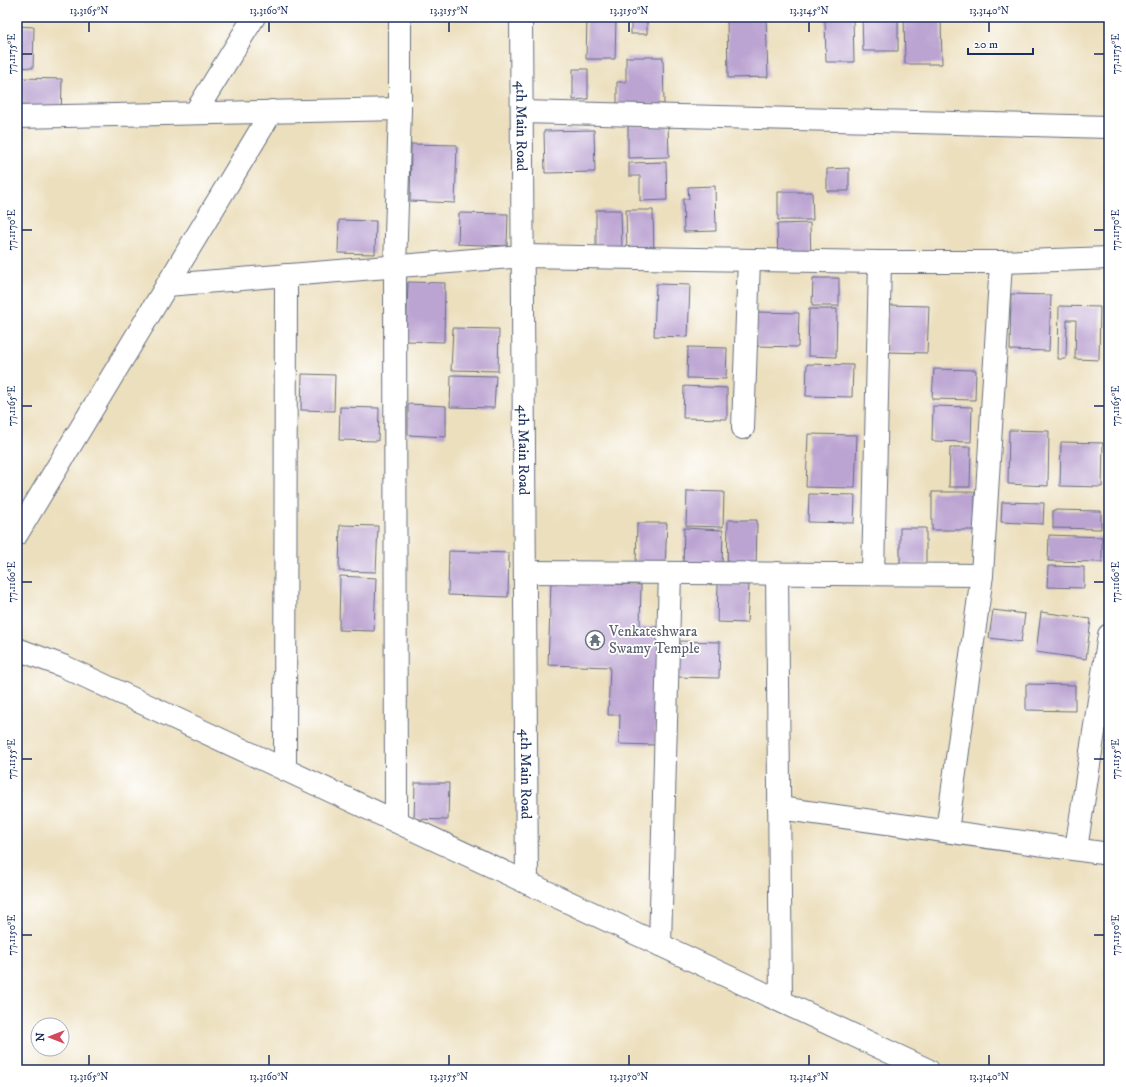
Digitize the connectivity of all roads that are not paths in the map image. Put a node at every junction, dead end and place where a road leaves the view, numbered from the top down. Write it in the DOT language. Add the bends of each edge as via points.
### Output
graph roads {
  1 [pos="254,17"];
  2 [pos="400,17"];
  3 [pos="521,17"];
  4 [pos="400,109"];
  5 [pos="272,111"];
  6 [pos="522,112"];
  7 [pos="195,113"];
  8 [pos="17,117"];
  9 [pos="1109,127"];
  10 [pos="523,256"];
  11 [pos="1109,258"];
  12 [pos="749,260"];
  13 [pos="880,262"];
  14 [pos="1000,262"];
  15 [pos="395,267"];
  16 [pos="286,276"];
  17 [pos="167,285"];
  18 [pos="743,428"];
  19 [pos="17,534"];
  20 [pos="525,572"];
  21 [pos="670,573"];
  22 [pos="777,573"];
  23 [pos="874,574"];
  24 [pos="982,575"];
  25 [pos="1109,635"];
  26 [pos="17,649"];
  27 [pos="285,770"];
  28 [pos="779,808"];
  29 [pos="396,821"];
  30 [pos="947,831"];
  31 [pos="1076,849"];
  32 [pos="1109,854"];
  33 [pos="527,883"];
  34 [pos="660,945"];
  35 [pos="781,1001"];
  36 [pos="928,1070"];
  1 -- 7 [label="street"];
  2 -- 4 [label="street"];
  3 -- 6 [label="street, 4th Main Road"];
  4 -- 5 [label="street"];
  4 -- 15 [label="street"];
  5 -- 7 [label="street"];
  5 -- 17 [label="street"];
  6 -- 9 [label="street"];
  6 -- 10 [label="street, 4th Main Road"];
  7 -- 8 [label="street"];
  10 -- 12 [label="street"];
  10 -- 15 [label="street"];
  10 -- 20 [label="street, 4th Main Road"];
  11 -- 14 [label="street"];
  12 -- 13 [label="street"];
  12 -- 18 [label="street"];
  13 -- 14 [label="street"];
  13 -- 23 [label="street"];
  14 -- 24 [label="street"];
  15 -- 16 [label="street"];
  15 -- 29 [label="street"];
  16 -- 17 [label="street"];
  16 -- 27 [label="street"];
  17 -- 19 [label="street"];
  20 -- 21 [label="street"];
  20 -- 33 [label="street, 4th Main Road"];
  21 -- 22 [label="street"];
  21 -- 34 [label="street"];
  22 -- 23 [label="street"];
  22 -- 28 [label="street"];
  23 -- 24 [label="street"];
  24 -- 30 [label="street"];
  25 -- 31 [label="street"];
  26 -- 27 [label="street" via="63,666"];
  27 -- 29 [label="street"];
  28 -- 30 [label="street"];
  28 -- 35 [label="street"];
  29 -- 33 [label="street"];
  30 -- 31 [label="street"];
  31 -- 32 [label="street"];
  33 -- 34 [label="street"];
  34 -- 35 [label="street"];
  35 -- 36 [label="street"];
}
